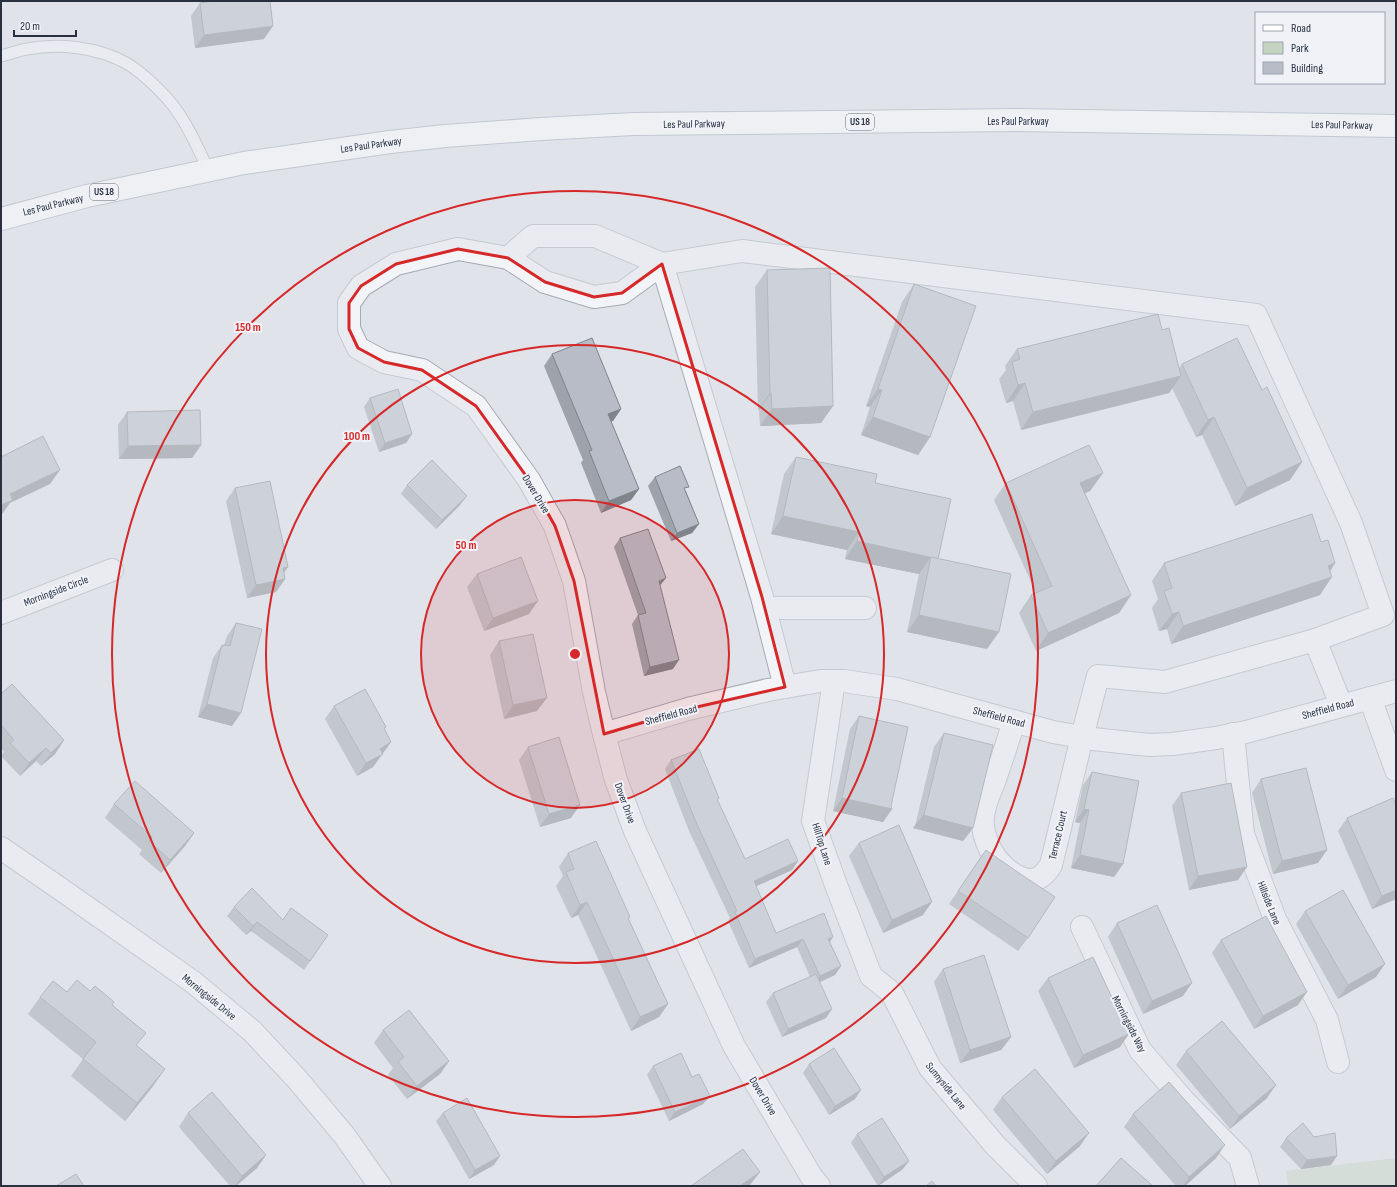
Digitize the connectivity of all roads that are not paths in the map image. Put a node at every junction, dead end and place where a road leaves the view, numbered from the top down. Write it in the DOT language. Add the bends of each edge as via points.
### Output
graph roads {
  1 [pos="1,56"];
  2 [pos="1396,119"];
  3 [pos="1386,126"];
  4 [pos="208,170"];
  5 [pos="1,219"];
  6 [pos="508,258"];
  7 [pos="662,264"];
  8 [pos="112,570"];
  9 [pos="765,608"];
  10 [pos="865,608"];
  11 [pos="1,613"];
  12 [pos="1315,640"];
  13 [pos="834,681"];
  14 [pos="785,687"];
  15 [pos="1396,691"];
  16 [pos="1370,698"];
  17 [pos="1341,705"];
  18 [pos="1014,721"];
  19 [pos="604,734"];
  20 [pos="1233,734"];
  21 [pos="1082,737"];
  22 [pos="1396,770"];
  23 [pos="1,848"];
  24 [pos="1082,927"];
  25 [pos="871,976"];
  26 [pos="1338,1062"];
  27 [pos="380,1186"];
  28 [pos="819,1186"];
  29 [pos="1036,1186"];
  30 [pos="1248,1186"];
  1 -- 4 [label="lane" via="28,49 57,47 95,51 126,63 155,86 177,110 195,140"];
  2 -- 3 [label="main road, Les Paul Parkway"];
  3 -- 4 [label="main road, Les Paul Parkway / US 18" via="1017,120 633,124 406,140"];
  4 -- 5 [label="main road, Les Paul Parkway / US 18" via="87,196"];
  6 -- 7 [label="street" via="533,236 595,236"];
  6 -- 7 [label="street" via="545,282 594,297 622,293"];
  6 -- 19 [label="street, Dover Drive" via="458,249 396,264 361,286 349,303 349,329 358,348 384,362 422,370 476,406 529,480 555,526 574,581"];
  7 -- 9 [label="street"];
  7 -- 12 [label="street" via="742,251 1256,315 1351,523 1383,615"];
  8 -- 11 [label="street, Morningside Circle"];
  9 -- 10 [label="street"];
  9 -- 14 [label="street"];
  12 -- 17 [label="street"];
  12 -- 21 [label="street, Terrace Court" via="1165,682 1098,676"];
  13 -- 14 [label="street, Sheffield Road"];
  13 -- 18 [label="street, Sheffield Road" via="897,689"];
  13 -- 25 [label="street, HillTop Lane" via="813,821"];
  14 -- 19 [label="street, Sheffield Road" via="688,709"];
  15 -- 16 [label="street, Sheffield Road"];
  16 -- 17 [label="street, Sheffield Road"];
  16 -- 22 [label="street"];
  17 -- 20 [label="street, Sheffield Road"];
  18 -- 21 [label="street, Sheffield Road"];
  18 -- 21 [label="street, Terrace Court" via="986,805 982,825 987,843 994,855 1006,868 1022,878 1034,880 1045,875 1051,865"];
  19 -- 28 [label="street, Dover Drive" via="616,780 635,831 734,1046"];
  20 -- 21 [label="street, Sheffield Road" via="1174,744 1149,745"];
  20 -- 26 [label="street, Hillside Lane" via="1243,834 1275,919 1328,1020"];
  23 -- 27 [label="street, Morningside Drive" via="193,982 252,1031 344,1135"];
  24 -- 30 [label="street, Morningside Way" via="1140,1050 1184,1102 1240,1158"];
  25 -- 29 [label="street, Sunnyside Lane" via="892,993 930,1068 995,1145"];
}
